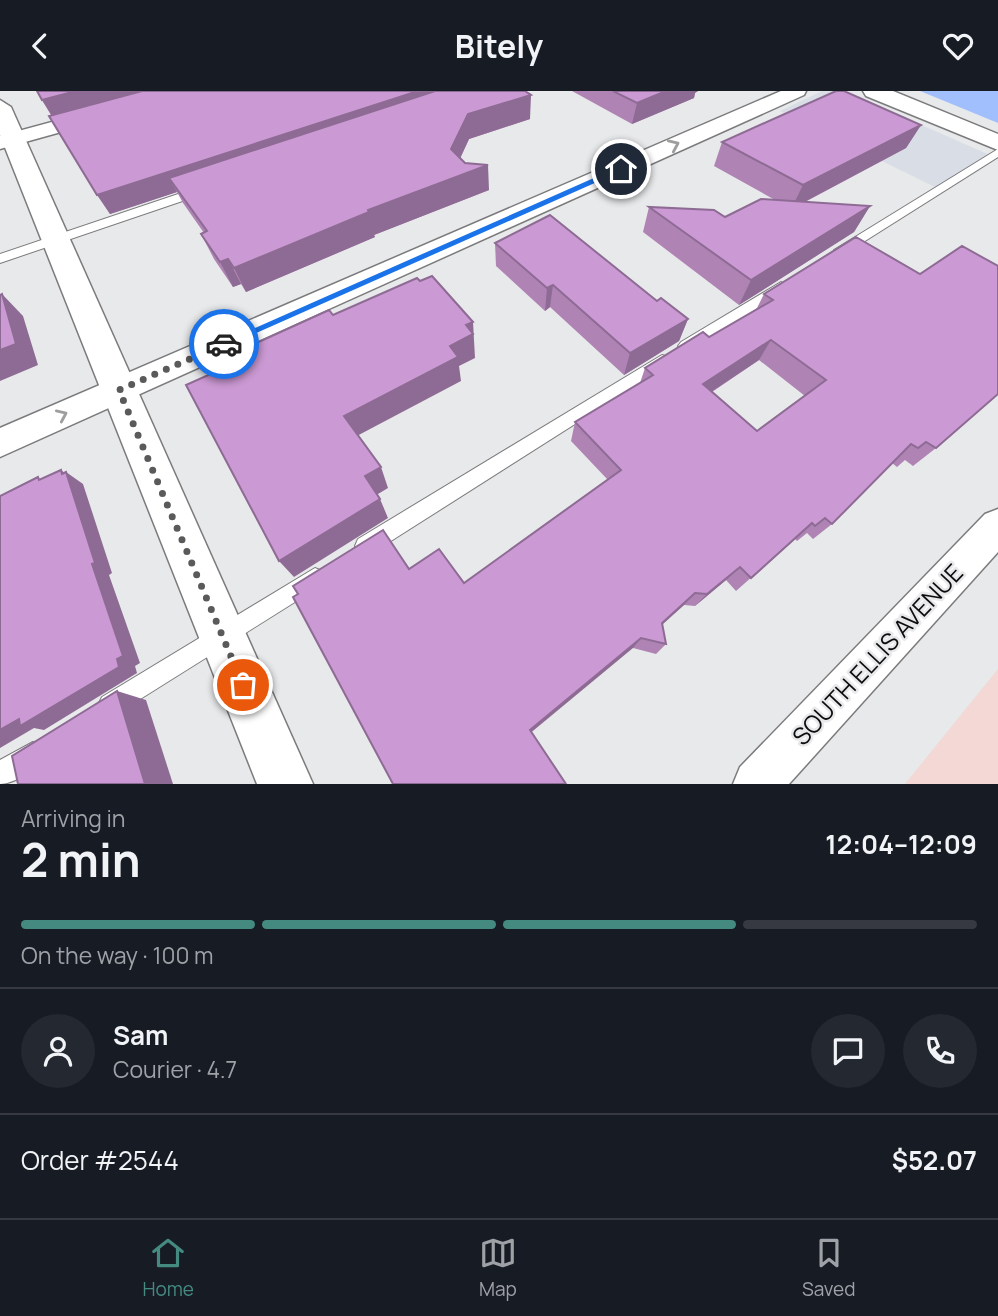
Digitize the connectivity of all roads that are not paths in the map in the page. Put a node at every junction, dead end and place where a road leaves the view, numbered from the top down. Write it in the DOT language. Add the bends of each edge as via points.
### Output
graph roads {
  1 [pos="187,91"];
  2 [pos="797,91"];
  3 [pos="874,91"];
  4 [pos="5,130"];
  5 [pos="998,143"];
  6 [pos="998,152"];
  7 [pos="217,185"];
  8 [pos="56,240"];
  9 [pos="0,259"];
  10 [pos="822,262"];
  11 [pos="799,276"];
  12 [pos="119,390"];
  13 [pos="0,443"];
  14 [pos="998,526"];
  15 [pos="354,553"];
  16 [pos="331,568"];
  17 [pos="222,636"];
  18 [pos="93,716"];
  19 [pos="47,745"];
  20 [pos="0,774"];
  21 [pos="285,784"];
  22 [pos="757,784"];
  1 -- 4 [label="street"];
  12 -- 2 [label="street, one-way"];
  3 -- 5 [label="street"];
  4 -- 8 [label="street"];
  6 -- 10 [label="lane"];
  7 -- 8 [label="lane"];
  8 -- 9 [label="lane"];
  8 -- 12 [label="street"];
  11 -- 15 [label="lane"];
  13 -- 12 [label="street, one-way"];
  12 -- 17 [label="street"];
  14 -- 22 [label="street, SOUTH ELLIS AVENUE"];
  16 -- 17 [label="lane"];
  17 -- 18 [label="lane"];
  17 -- 21 [label="street"];
  19 -- 20 [label="lane"];
}
